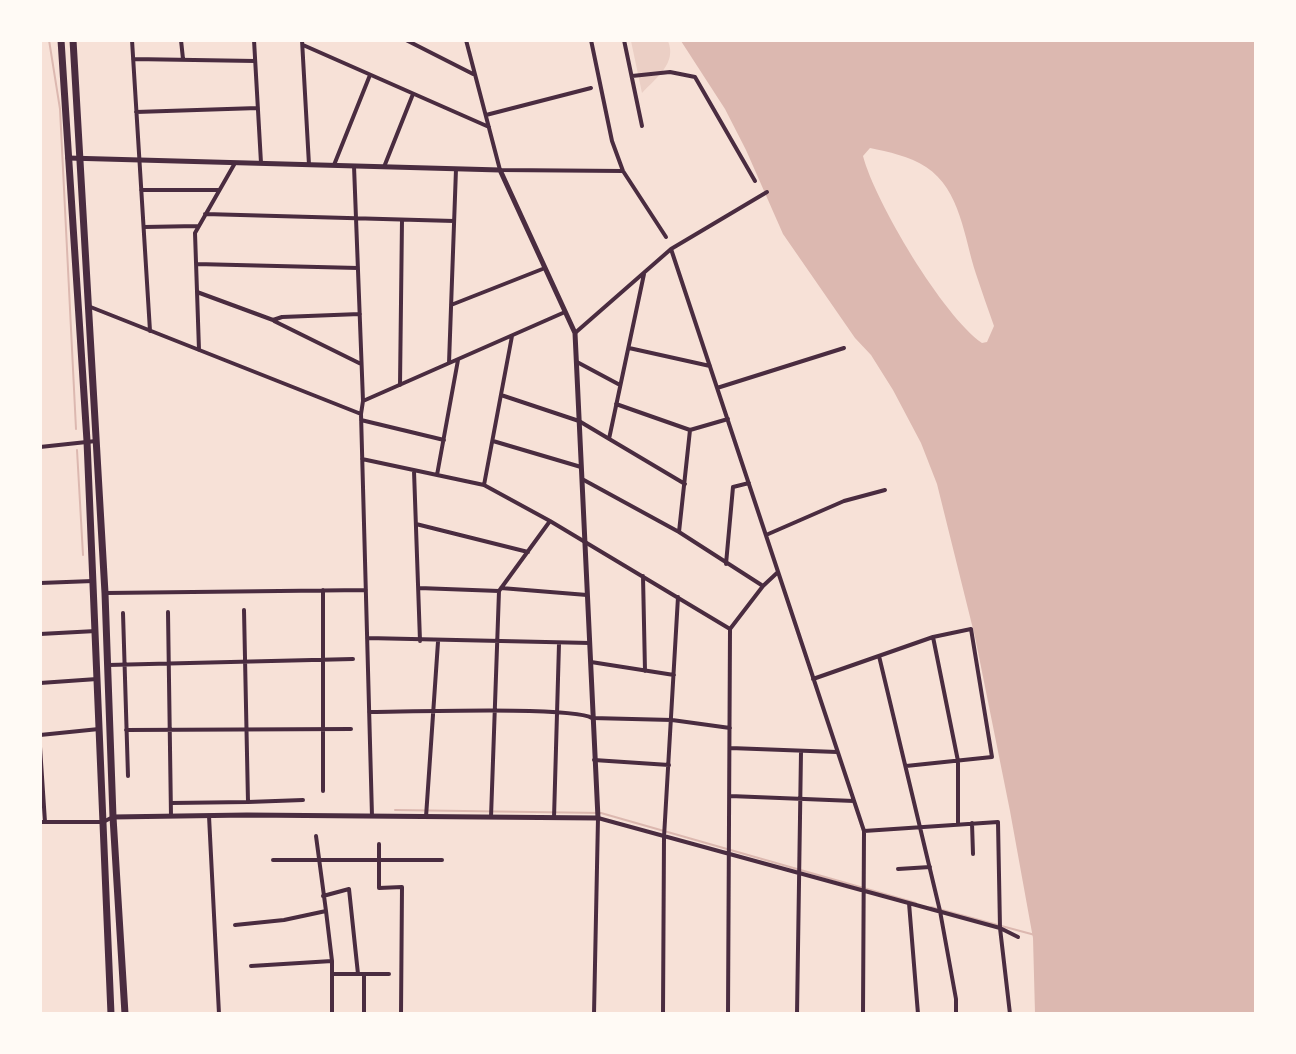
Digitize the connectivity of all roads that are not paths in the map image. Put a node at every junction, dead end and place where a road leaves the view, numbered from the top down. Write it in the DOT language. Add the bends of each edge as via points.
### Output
graph roads {
  1 [pos="61,40"];
  2 [pos="73,40"];
  3 [pos="132,40"];
  4 [pos="181,40"];
  5 [pos="254,40"];
  6 [pos="406,40"];
  7 [pos="466,40"];
  8 [pos="591,40"];
  9 [pos="624,40"];
  10 [pos="303,43"];
  11 [pos="133,59"];
  12 [pos="183,59"];
  13 [pos="255,60"];
  14 [pos="474,74"];
  15 [pos="370,75"];
  16 [pos="632,76"];
  17 [pos="591,88"];
  18 [pos="413,94"];
  19 [pos="258,108"];
  20 [pos="136,111"];
  21 [pos="486,115"];
  22 [pos="642,126"];
  23 [pos="489,127"];
  24 [pos="68,158"];
  25 [pos="79,158"];
  26 [pos="139,160"];
  27 [pos="236,163"];
  28 [pos="261,163"];
  29 [pos="309,165"];
  30 [pos="334,165"];
  31 [pos="354,166"];
  32 [pos="384,166"];
  33 [pos="456,169"];
  34 [pos="500,170"];
  35 [pos="623,171"];
  36 [pos="754,182"];
  37 [pos="141,190"];
  38 [pos="219,190"];
  39 [pos="767,192"];
  40 [pos="205,214"];
  41 [pos="356,219"];
  42 [pos="402,220"];
  43 [pos="454,222"];
  44 [pos="198,226"];
  45 [pos="144,227"];
  46 [pos="666,237"];
  47 [pos="671,249"];
  48 [pos="196,264"];
  49 [pos="358,268"];
  50 [pos="545,268"];
  51 [pos="644,273"];
  52 [pos="197,292"];
  53 [pos="451,305"];
  54 [pos="87,306"];
  55 [pos="565,312"];
  56 [pos="360,314"];
  57 [pos="273,320"];
  58 [pos="150,331"];
  59 [pos="576,333"];
  60 [pos="512,336"];
  61 [pos="629,348"];
  62 [pos="844,348"];
  63 [pos="199,350"];
  64 [pos="458,359"];
  65 [pos="577,362"];
  66 [pos="449,363"];
  67 [pos="362,364"];
  68 [pos="710,366"];
  69 [pos="400,385"];
  70 [pos="620,385"];
  71 [pos="717,388"];
  72 [pos="501,395"];
  73 [pos="363,402"];
  74 [pos="616,404"];
  75 [pos="361,414"];
  76 [pos="728,419"];
  77 [pos="361,420"];
  78 [pos="579,422"];
  79 [pos="690,430"];
  80 [pos="609,439"];
  81 [pos="444,440"];
  82 [pos="87,441"];
  83 [pos="96,441"];
  84 [pos="493,441"];
  85 [pos="40,447"];
  86 [pos="362,459"];
  87 [pos="582,468"];
  88 [pos="414,470"];
  89 [pos="437,475"];
  90 [pos="582,478"];
  91 [pos="749,483"];
  92 [pos="685,484"];
  93 [pos="484,485"];
  94 [pos="885,490"];
  95 [pos="550,521"];
  96 [pos="416,524"];
  97 [pos="679,532"];
  98 [pos="766,535"];
  99 [pos="584,541"];
  100 [pos="528,552"];
  101 [pos="726,564"];
  102 [pos="778,572"];
  103 [pos="643,576"];
  104 [pos="94,581"];
  105 [pos="40,583"];
  106 [pos="763,586"];
  107 [pos="418,588"];
  108 [pos="500,589"];
  109 [pos="323,590"];
  110 [pos="366,590"];
  111 [pos="105,593"];
  112 [pos="587,595"];
  113 [pos="678,597"];
  114 [pos="244,610"];
  115 [pos="168,612"];
  116 [pos="123,613"];
  117 [pos="730,629"];
  118 [pos="96,631"];
  119 [pos="40,634"];
  120 [pos="933,637"];
  121 [pos="367,638"];
  122 [pos="420,641"];
  123 [pos="438,642"];
  124 [pos="497,643"];
  125 [pos="590,643"];
  126 [pos="559,644"];
  127 [pos="879,656"];
  128 [pos="353,659"];
  129 [pos="322,660"];
  130 [pos="244,662"];
  131 [pos="590,662"];
  132 [pos="168,664"];
  133 [pos="108,665"];
  134 [pos="124,665"];
  135 [pos="645,671"];
  136 [pos="674,675"];
  137 [pos="98,679"];
  138 [pos="813,679"];
  139 [pos="40,683"];
  140 [pos="369,712"];
  141 [pos="433,712"];
  142 [pos="494,712"];
  143 [pos="555,713"];
  144 [pos="592,718"];
  145 [pos="672,720"];
  146 [pos="730,728"];
  147 [pos="100,729"];
  148 [pos="324,729"];
  149 [pos="351,729"];
  150 [pos="126,730"];
  151 [pos="169,730"];
  152 [pos="246,731"];
  153 [pos="40,735"];
  154 [pos="40,747"];
  155 [pos="730,748"];
  156 [pos="801,752"];
  157 [pos="838,752"];
  158 [pos="594,760"];
  159 [pos="958,761"];
  160 [pos="669,765"];
  161 [pos="906,766"];
  162 [pos="128,776"];
  163 [pos="323,791"];
  164 [pos="730,796"];
  165 [pos="303,800"];
  166 [pos="801,800"];
  167 [pos="854,801"];
  168 [pos="248,802"];
  169 [pos="171,803"];
  170 [pos="427,812"];
  171 [pos="171,816"];
  172 [pos="209,816"];
  173 [pos="490,816"];
  174 [pos="113,817"];
  175 [pos="372,817"];
  176 [pos="554,818"];
  177 [pos="598,818"];
  178 [pos="43,822"];
  179 [pos="103,822"];
  180 [pos="972,823"];
  181 [pos="958,824"];
  182 [pos="921,827"];
  183 [pos="864,831"];
  184 [pos="316,836"];
  185 [pos="664,837"];
  186 [pos="379,844"];
  187 [pos="973,854"];
  188 [pos="730,855"];
  189 [pos="317,859"];
  190 [pos="273,860"];
  191 [pos="442,860"];
  192 [pos="378,861"];
  193 [pos="930,867"];
  194 [pos="898,869"];
  195 [pos="799,874"];
  196 [pos="865,891"];
  197 [pos="323,896"];
  198 [pos="909,903"];
  199 [pos="326,911"];
  200 [pos="939,911"];
  201 [pos="236,925"];
  202 [pos="999,928"];
  203 [pos="1018,937"];
  204 [pos="332,961"];
  205 [pos="251,966"];
  206 [pos="332,974"];
  207 [pos="358,974"];
  208 [pos="364,974"];
  209 [pos="389,974"];
  210 [pos="111,1014"];
  211 [pos="125,1014"];
  212 [pos="219,1014"];
  213 [pos="332,1014"];
  214 [pos="364,1014"];
  215 [pos="401,1014"];
  216 [pos="594,1014"];
  217 [pos="663,1014"];
  218 [pos="728,1014"];
  219 [pos="797,1014"];
  220 [pos="863,1014"];
  221 [pos="918,1014"];
  222 [pos="956,1014"];
  223 [pos="1010,1014"];
  1 -- 24 [label="highway"];
  2 -- 25 [label="highway"];
  3 -- 11 [label="street"];
  4 -- 12 [label="street"];
  5 -- 13 [label="street"];
  6 -- 14 [label="street"];
  7 -- 14 [label="street"];
  8 -- 35 [label="street" via="612,141"];
  9 -- 16 [label="street"];
  10 -- 15 [label="street"];
  10 -- 29 [label="street"];
  11 -- 12 [label="street"];
  11 -- 20 [label="street"];
  12 -- 13 [label="street"];
  13 -- 19 [label="street"];
  14 -- 21 [label="street"];
  15 -- 18 [label="street"];
  15 -- 30 [label="street"];
  16 -- 22 [label="street"];
  16 -- 36 [label="street" via="669,72 695,76"];
  17 -- 21 [label="street"];
  18 -- 23 [label="street"];
  18 -- 32 [label="street"];
  19 -- 20 [label="street"];
  19 -- 28 [label="street"];
  20 -- 26 [label="street"];
  21 -- 23 [label="street"];
  23 -- 34 [label="street"];
  24 -- 25 [label="street"];
  24 -- 82 [label="highway"];
  25 -- 26 [label="street"];
  25 -- 54 [label="highway"];
  26 -- 27 [label="street"];
  26 -- 37 [label="street"];
  27 -- 28 [label="street"];
  27 -- 38 [label="street"];
  28 -- 29 [label="street"];
  29 -- 30 [label="street"];
  30 -- 31 [label="street"];
  31 -- 32 [label="street"];
  31 -- 41 [label="street"];
  32 -- 33 [label="street"];
  33 -- 34 [label="street"];
  33 -- 43 [label="street"];
  34 -- 35 [label="street"];
  34 -- 50 [label="street"];
  35 -- 46 [label="street"];
  37 -- 38 [label="street"];
  37 -- 45 [label="street"];
  38 -- 40 [label="street"];
  39 -- 47 [label="street"];
  40 -- 41 [label="street"];
  40 -- 44 [label="street"];
  41 -- 42 [label="street"];
  41 -- 49 [label="street"];
  42 -- 43 [label="street"];
  42 -- 69 [label="street"];
  43 -- 53 [label="street"];
  44 -- 45 [label="street"];
  44 -- 48 [label="street"];
  45 -- 58 [label="street"];
  47 -- 51 [label="street"];
  47 -- 68 [label="street"];
  48 -- 49 [label="street"];
  48 -- 52 [label="street"];
  49 -- 56 [label="street"];
  50 -- 53 [label="street"];
  50 -- 55 [label="street"];
  51 -- 59 [label="street"];
  51 -- 61 [label="street"];
  52 -- 57 [label="street"];
  52 -- 63 [label="street"];
  53 -- 66 [label="street"];
  54 -- 58 [label="street"];
  54 -- 83 [label="highway"];
  55 -- 59 [label="street"];
  55 -- 60 [label="street"];
  56 -- 57 [label="street"];
  56 -- 67 [label="street"];
  57 -- 67 [label="street"];
  58 -- 63 [label="street"];
  59 -- 65 [label="street"];
  60 -- 64 [label="street"];
  60 -- 72 [label="street"];
  61 -- 68 [label="street"];
  61 -- 70 [label="street"];
  62 -- 71 [label="street"];
  63 -- 75 [label="street"];
  64 -- 66 [label="street"];
  64 -- 81 [label="street"];
  65 -- 70 [label="street"];
  65 -- 78 [label="street"];
  66 -- 69 [label="street"];
  67 -- 73 [label="street"];
  68 -- 71 [label="street"];
  69 -- 73 [label="street"];
  70 -- 74 [label="street"];
  71 -- 76 [label="street"];
  72 -- 78 [label="street"];
  72 -- 84 [label="street"];
  73 -- 75 [label="street"];
  74 -- 79 [label="street"];
  74 -- 80 [label="street"];
  75 -- 77 [label="street"];
  76 -- 79 [label="street"];
  76 -- 91 [label="street"];
  77 -- 81 [label="street"];
  77 -- 86 [label="street"];
  78 -- 80 [label="street"];
  78 -- 87 [label="street"];
  79 -- 92 [label="street"];
  80 -- 92 [label="street"];
  81 -- 89 [label="street"];
  82 -- 83 [label="street"];
  82 -- 85 [label="street"];
  82 -- 104 [label="highway"];
  83 -- 111 [label="highway"];
  84 -- 87 [label="street"];
  84 -- 93 [label="street"];
  86 -- 88 [label="street"];
  86 -- 110 [label="street"];
  87 -- 90 [label="street"];
  88 -- 89 [label="street"];
  88 -- 96 [label="street"];
  89 -- 93 [label="street"];
  90 -- 97 [label="street"];
  90 -- 99 [label="street"];
  91 -- 98 [label="street"];
  91 -- 101 [label="street" via="733,487"];
  92 -- 97 [label="street"];
  93 -- 95 [label="street"];
  94 -- 98 [label="street" via="843,501"];
  95 -- 99 [label="street"];
  95 -- 100 [label="street"];
  96 -- 100 [label="street"];
  96 -- 107 [label="street"];
  97 -- 101 [label="street"];
  98 -- 102 [label="street"];
  99 -- 103 [label="street"];
  99 -- 112 [label="street"];
  100 -- 108 [label="street"];
  101 -- 106 [label="street"];
  102 -- 106 [label="street"];
  102 -- 138 [label="street"];
  103 -- 113 [label="street"];
  103 -- 135 [label="street"];
  104 -- 105 [label="street"];
  104 -- 118 [label="highway"];
  106 -- 117 [label="street"];
  107 -- 108 [label="street"];
  107 -- 122 [label="street"];
  108 -- 112 [label="street"];
  108 -- 124 [label="street"];
  109 -- 110 [label="street"];
  109 -- 111 [label="street"];
  109 -- 129 [label="street"];
  110 -- 121 [label="street"];
  111 -- 133 [label="highway"];
  112 -- 125 [label="street"];
  113 -- 117 [label="street"];
  113 -- 136 [label="street"];
  114 -- 130 [label="street"];
  115 -- 132 [label="street"];
  116 -- 134 [label="street"];
  117 -- 146 [label="street"];
  118 -- 119 [label="street"];
  118 -- 137 [label="highway"];
  120 -- 127 [label="street"];
  120 -- 159 [label="street"];
  120 -- 159 [label="street" via="971,628 992,757"];
  121 -- 122 [label="street"];
  121 -- 140 [label="street"];
  122 -- 123 [label="street"];
  123 -- 124 [label="street"];
  123 -- 141 [label="street"];
  124 -- 126 [label="street"];
  124 -- 142 [label="street"];
  125 -- 126 [label="street"];
  125 -- 131 [label="street"];
  126 -- 143 [label="street"];
  127 -- 138 [label="street"];
  127 -- 161 [label="street"];
  128 -- 129 [label="street"];
  129 -- 130 [label="street"];
  129 -- 148 [label="street"];
  130 -- 132 [label="street"];
  130 -- 152 [label="street"];
  131 -- 135 [label="street"];
  131 -- 144 [label="street"];
  132 -- 134 [label="street"];
  132 -- 151 [label="street"];
  133 -- 134 [label="street"];
  133 -- 174 [label="highway"];
  134 -- 150 [label="street"];
  135 -- 136 [label="street"];
  136 -- 145 [label="street"];
  137 -- 139 [label="street"];
  137 -- 147 [label="highway"];
  138 -- 157 [label="street"];
  140 -- 141 [label="street"];
  140 -- 175 [label="street"];
  141 -- 142 [label="street"];
  141 -- 170 [label="street"];
  142 -- 143 [label="street"];
  142 -- 173 [label="street"];
  143 -- 144 [label="street"];
  143 -- 176 [label="street"];
  144 -- 145 [label="street"];
  144 -- 158 [label="street"];
  145 -- 146 [label="street"];
  145 -- 160 [label="street"];
  146 -- 155 [label="street"];
  147 -- 153 [label="street"];
  147 -- 179 [label="highway"];
  148 -- 149 [label="street"];
  148 -- 152 [label="street"];
  148 -- 163 [label="street"];
  150 -- 151 [label="street"];
  150 -- 162 [label="street"];
  151 -- 152 [label="street"];
  151 -- 169 [label="street"];
  152 -- 168 [label="street"];
  154 -- 178 [label="street"];
  155 -- 156 [label="street"];
  155 -- 164 [label="street"];
  156 -- 157 [label="street"];
  156 -- 166 [label="street"];
  157 -- 167 [label="street"];
  158 -- 160 [label="street"];
  158 -- 177 [label="street"];
  159 -- 161 [label="street"];
  159 -- 181 [label="street"];
  160 -- 185 [label="street"];
  161 -- 182 [label="street"];
  164 -- 166 [label="street"];
  164 -- 188 [label="street"];
  165 -- 168 [label="street"];
  166 -- 167 [label="street"];
  166 -- 195 [label="street"];
  167 -- 183 [label="street"];
  168 -- 169 [label="street"];
  169 -- 171 [label="street"];
  170 -- 173 [label="street"];
  170 -- 175 [label="street"];
  171 -- 172 [label="street"];
  171 -- 174 [label="street"];
  172 -- 175 [label="street"];
  172 -- 212 [label="street"];
  173 -- 176 [label="street"];
  174 -- 179 [label="street"];
  174 -- 211 [label="highway"];
  176 -- 177 [label="street"];
  177 -- 185 [label="street"];
  177 -- 216 [label="street"];
  178 -- 179 [label="street"];
  179 -- 210 [label="highway"];
  180 -- 181 [label="street"];
  180 -- 187 [label="street"];
  180 -- 202 [label="street" via="998,822"];
  181 -- 182 [label="street"];
  182 -- 183 [label="street"];
  182 -- 193 [label="street"];
  183 -- 196 [label="street"];
  184 -- 189 [label="street"];
  185 -- 188 [label="street"];
  185 -- 217 [label="street"];
  186 -- 192 [label="street"];
  188 -- 195 [label="street"];
  188 -- 218 [label="street"];
  189 -- 190 [label="street"];
  189 -- 192 [label="street"];
  189 -- 197 [label="street"];
  191 -- 192 [label="street"];
  192 -- 215 [label="street" via="379,888 402,887"];
  193 -- 194 [label="street"];
  193 -- 200 [label="street"];
  195 -- 196 [label="street"];
  195 -- 219 [label="street"];
  196 -- 198 [label="street"];
  196 -- 220 [label="street"];
  197 -- 199 [label="street"];
  197 -- 207 [label="street" via="349,889"];
  198 -- 200 [label="street"];
  198 -- 221 [label="street"];
  199 -- 201 [label="street"];
  199 -- 204 [label="street"];
  200 -- 202 [label="street"];
  200 -- 222 [label="street"];
  202 -- 203 [label="street"];
  202 -- 223 [label="street"];
  204 -- 205 [label="street"];
  204 -- 206 [label="street"];
  206 -- 207 [label="street"];
  206 -- 213 [label="street"];
  207 -- 208 [label="street"];
  208 -- 209 [label="street"];
  208 -- 214 [label="street"];
}
